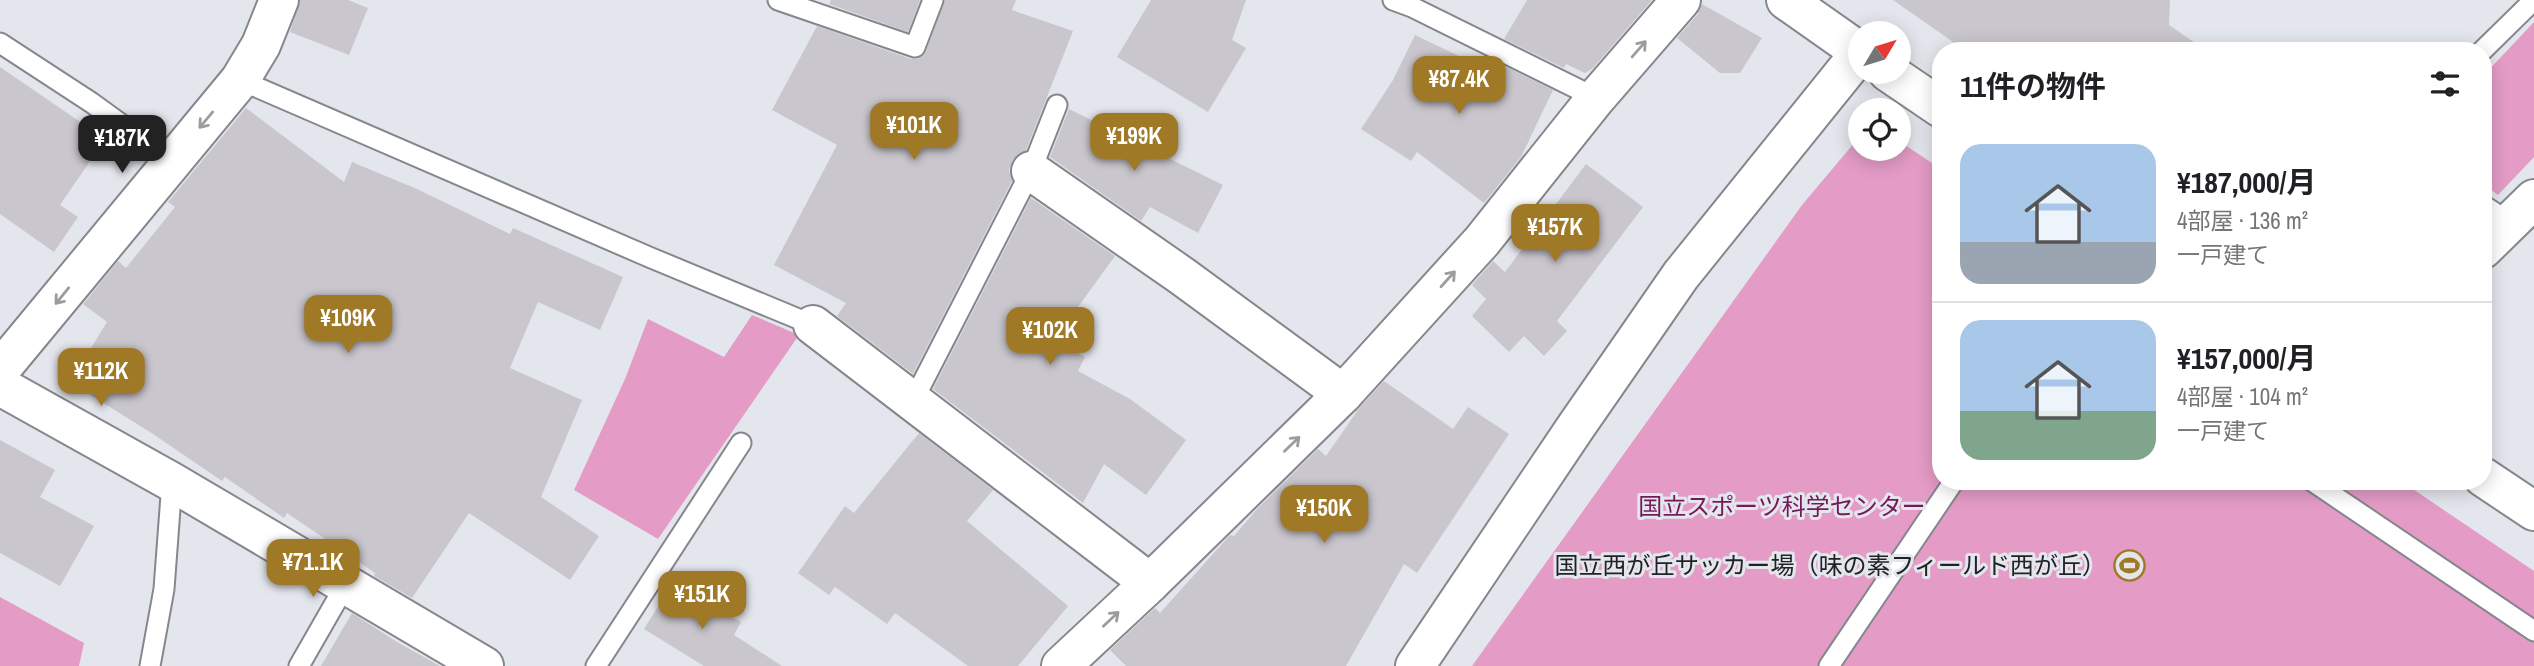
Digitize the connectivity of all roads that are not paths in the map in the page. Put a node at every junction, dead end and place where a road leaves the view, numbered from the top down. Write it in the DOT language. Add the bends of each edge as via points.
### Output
graph roads {
  1 [pos="279,0"];
  2 [pos="778,0"];
  3 [pos="933,0"];
  4 [pos="1394,0"];
  5 [pos="1681,0"];
  6 [pos="1786,0"];
  7 [pos="2534,0"];
  8 [pos="2491,42"];
  9 [pos="0,43"];
  10 [pos="1848,44"];
  11 [pos="1848,67"];
  12 [pos="240,80"];
  13 [pos="1906,84"];
  14 [pos="1596,98"];
  15 [pos="1932,102"];
  16 [pos="1058,105"];
  17 [pos="172,161"];
  18 [pos="1031,172"];
  19 [pos="813,325"];
  20 [pos="0,370"];
  21 [pos="0,386"];
  22 [pos="1343,394"];
  23 [pos="913,401"];
  24 [pos="741,443"];
  25 [pos="172,482"];
  26 [pos="2492,483"];
  27 [pos="1948,490"];
  28 [pos="2325,490"];
  29 [pos="2534,511"];
  30 [pos="1150,583"];
  31 [pos="346,584"];
  32 [pos="2534,631"];
  33 [pos="1071,663"];
  34 [pos="150,666"];
  35 [pos="299,666"];
  36 [pos="484,666"];
  37 [pos="596,666"];
  38 [pos="1415,666"];
  39 [pos="1829,666"];
  1 -- 12 [label="street" via="261,45"];
  2 -- 3 [label="lane" via="915,47"];
  4 -- 14 [label="lane"];
  14 -- 5 [label="street, one-way"];
  6 -- 10 [label="street"];
  7 -- 8 [label="lane"];
  9 -- 17 [label="lane"];
  11 -- 38 [label="street" via="1681,275"];
  12 -- 17 [label="street, one-way"];
  12 -- 19 [label="lane"];
  13 -- 15 [label="street"];
  22 -- 14 [label="street, one-way" via="1482,242"];
  16 -- 18 [label="lane"];
  17 -- 20 [label="street, one-way"];
  18 -- 22 [label="street"];
  18 -- 23 [label="lane"];
  19 -- 23 [label="street"];
  21 -- 25 [label="street"];
  30 -- 22 [label="street, one-way"];
  23 -- 30 [label="street"];
  24 -- 37 [label="lane"];
  25 -- 31 [label="street"];
  25 -- 34 [label="lane" via="164,589"];
  26 -- 29 [label="street"];
  27 -- 39 [label="lane"];
  28 -- 32 [label="lane"];
  33 -- 30 [label="street, one-way"];
  31 -- 35 [label="lane"];
  31 -- 36 [label="street"];
}
